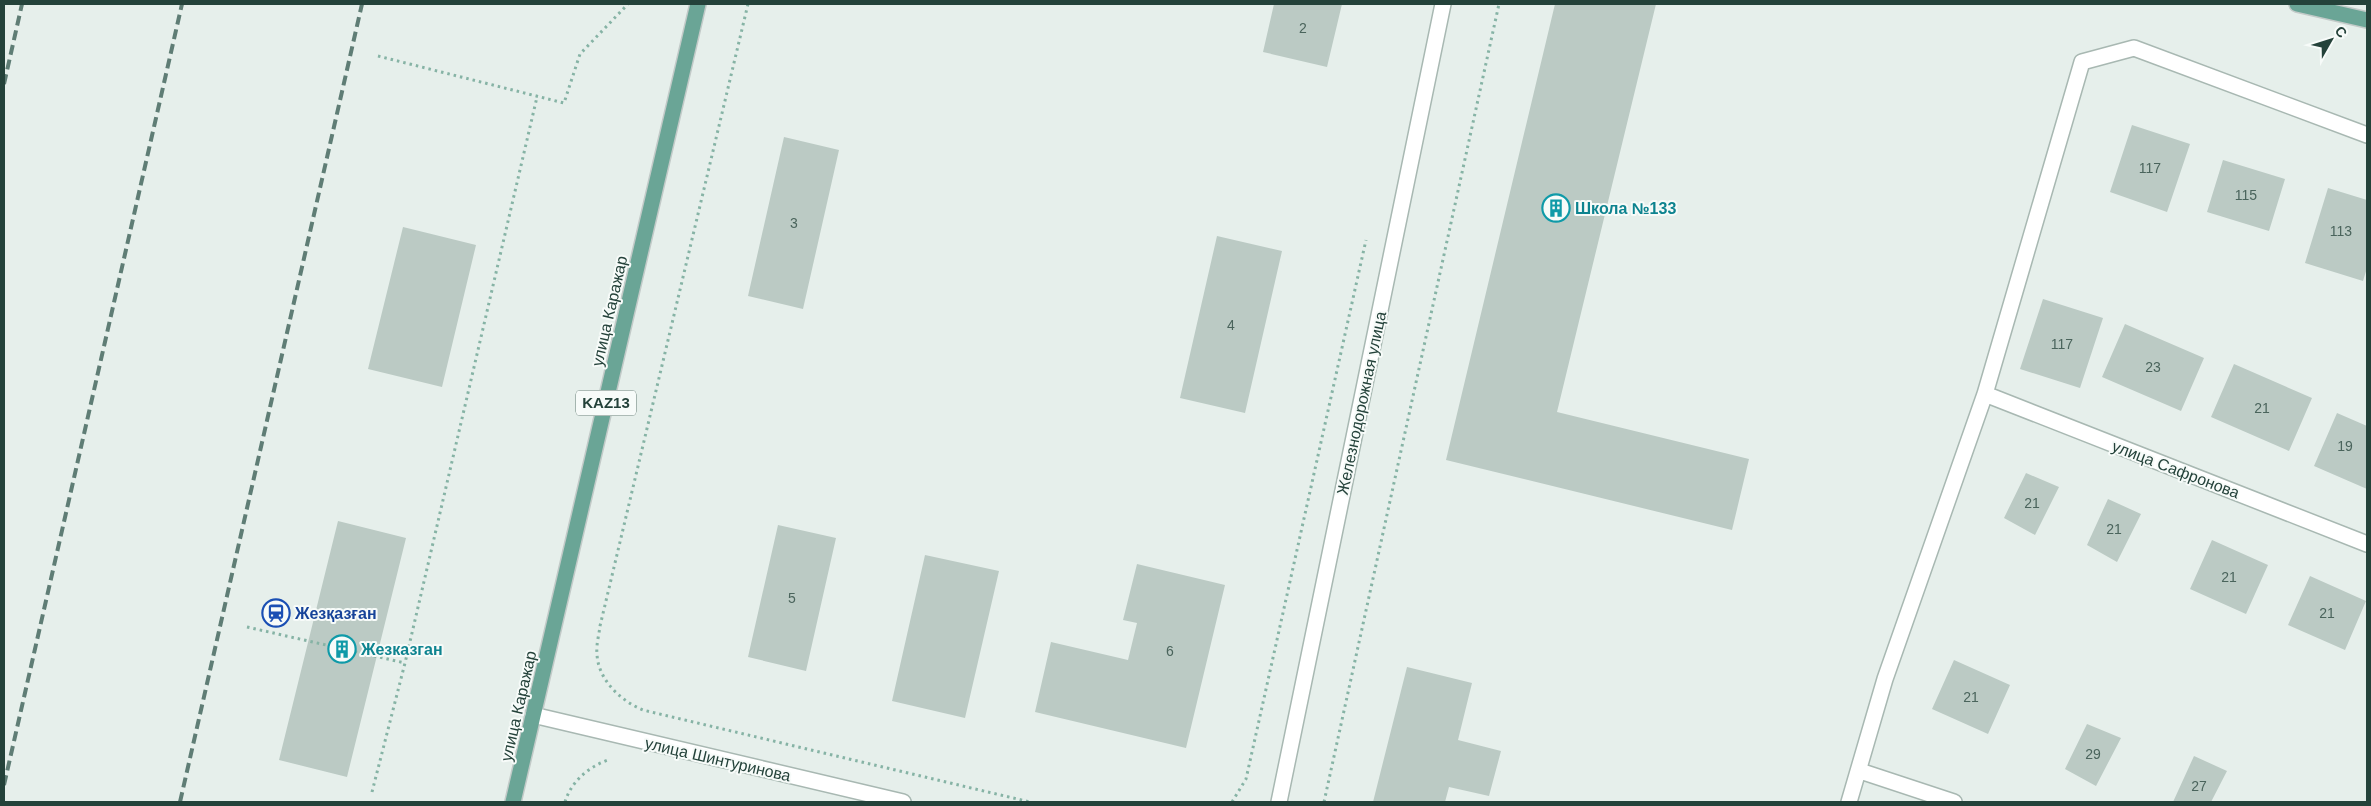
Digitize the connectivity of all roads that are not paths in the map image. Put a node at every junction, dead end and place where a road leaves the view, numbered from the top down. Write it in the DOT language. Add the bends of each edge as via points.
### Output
graph roads {
  1 [pos="698,4"];
  2 [pos="1443,4"];
  3 [pos="2297,4"];
  4 [pos="2367,20"];
  5 [pos="2367,135"];
  6 [pos="1985,394"];
  7 [pos="2367,544"];
  8 [pos="533,715"];
  9 [pos="1860,771"];
  10 [pos="513,802"];
  11 [pos="903,802"];
  12 [pos="1279,802"];
  13 [pos="1849,802"];
  14 [pos="1954,802"];
  1 -- 8 [label="main road, улица Каражар / KAZ13"];
  2 -- 12 [label="street, Железнодорожная улица"];
  3 -- 4 [label="main road"];
  5 -- 6 [label="street" via="2134,48 2082,62"];
  6 -- 7 [label="street, улица Сафронова"];
  6 -- 9 [label="street" via="1885,679"];
  8 -- 10 [label="main road, улица Каражар / KAZ13"];
  8 -- 11 [label="street, улица Шинтуринова"];
  9 -- 13 [label="street"];
  9 -- 14 [label="street"];
}
